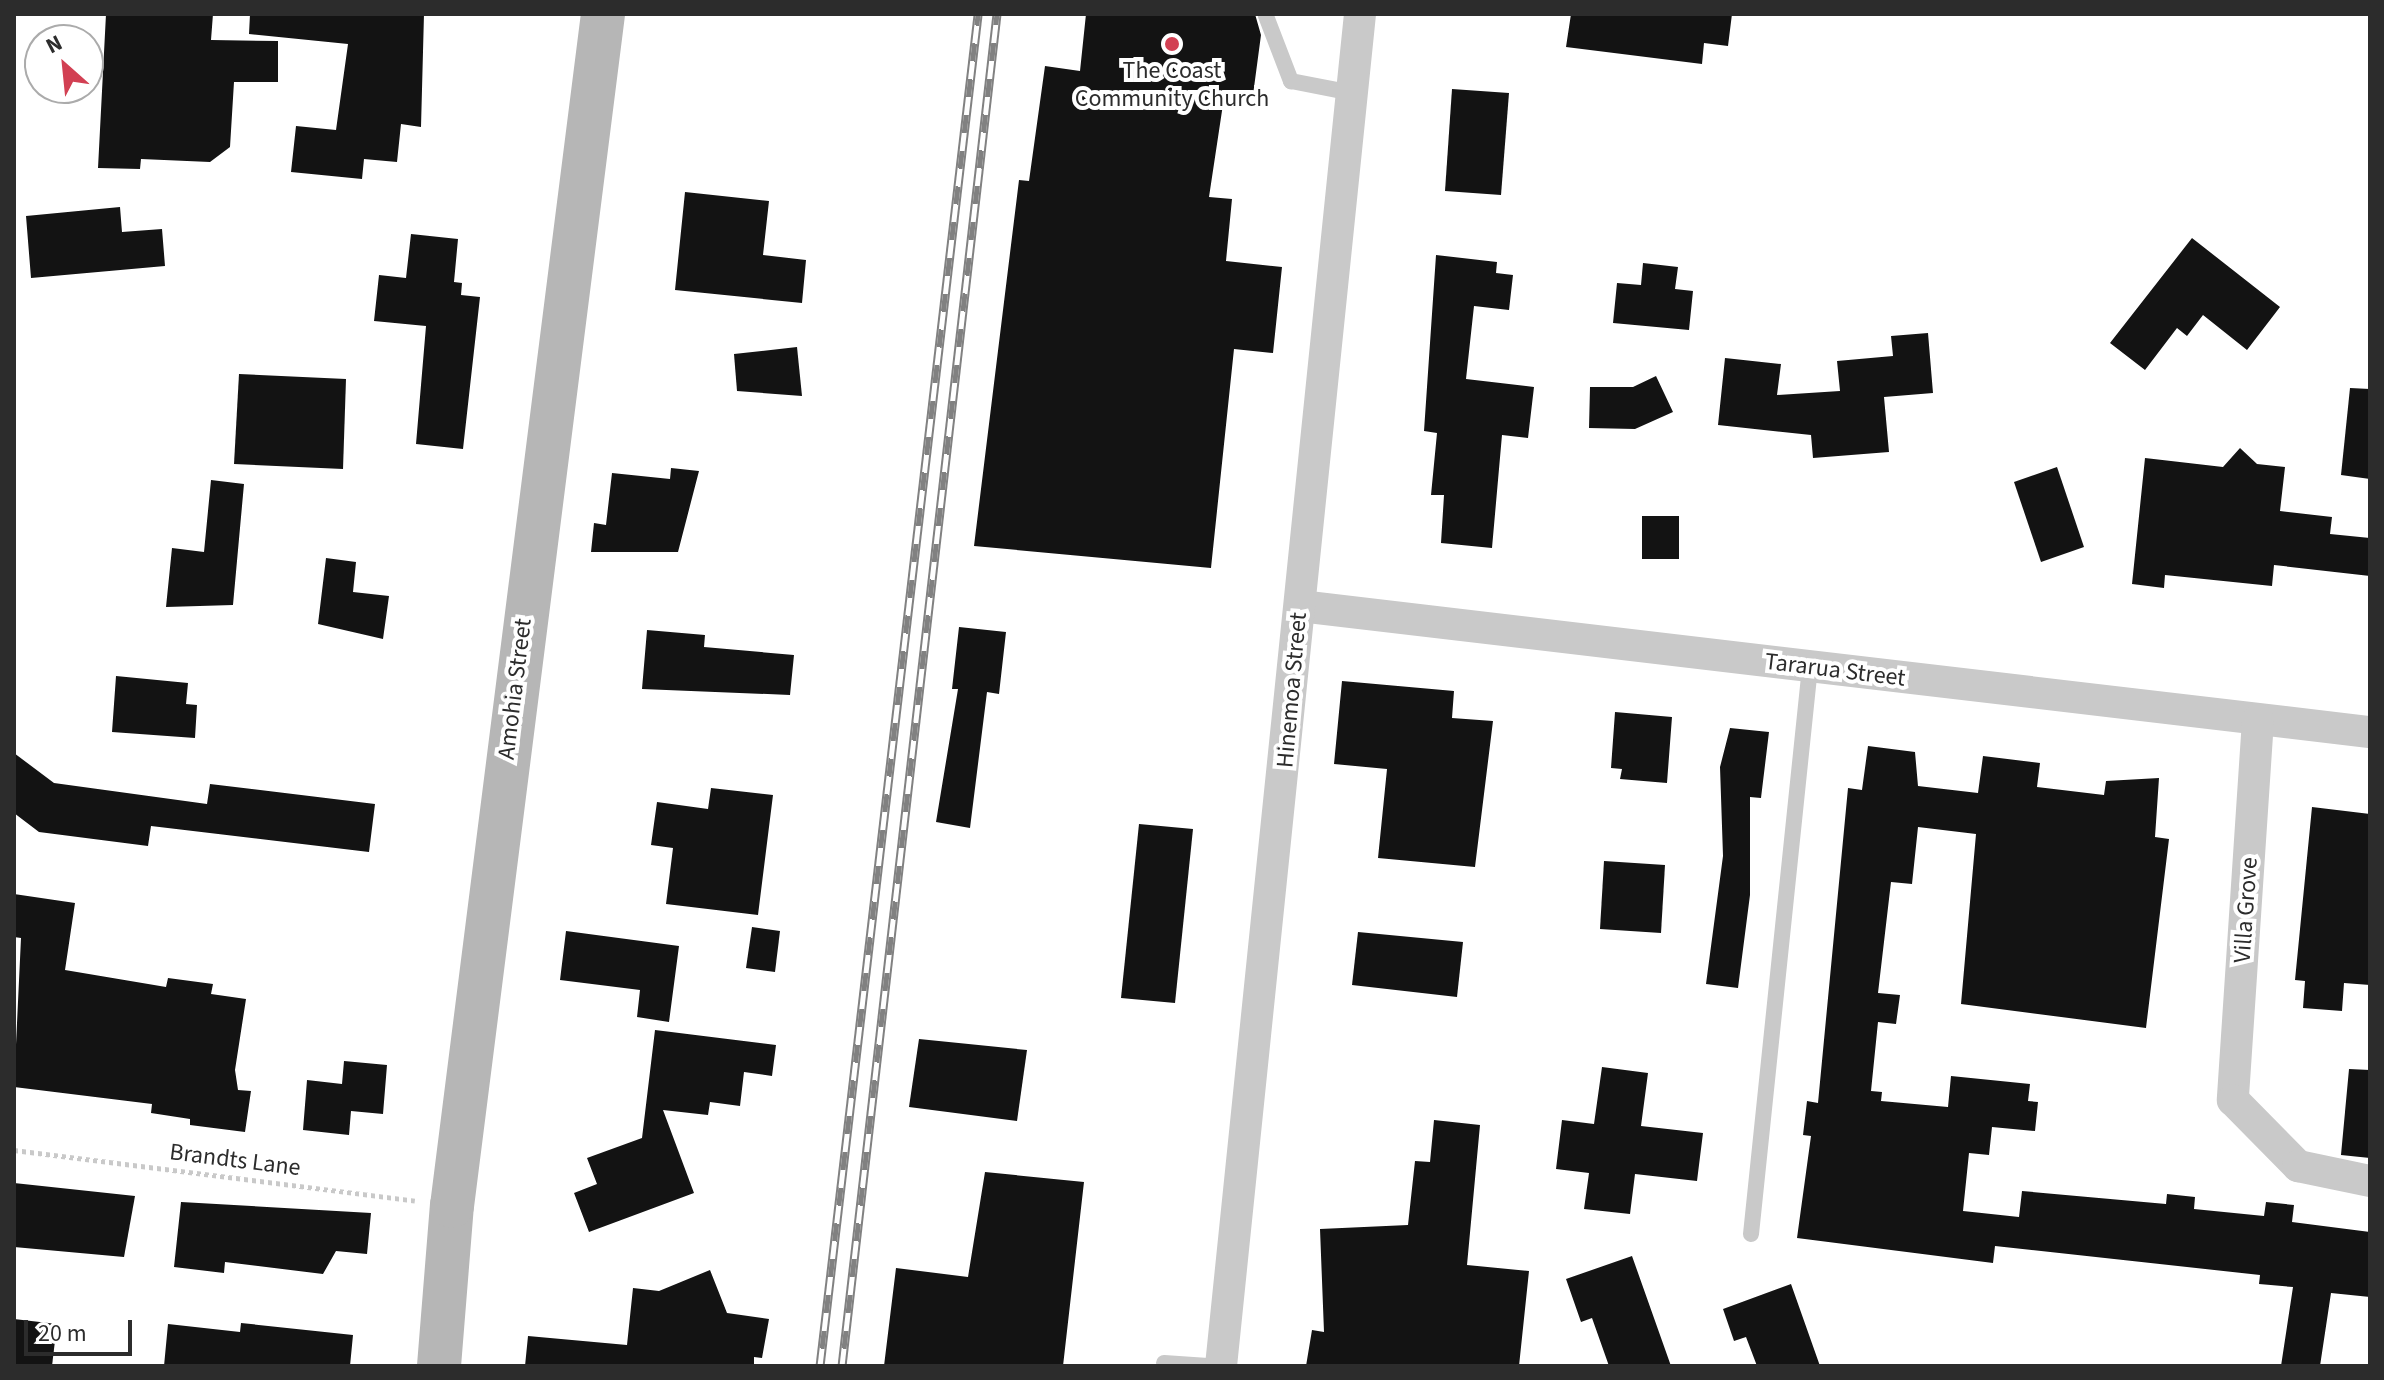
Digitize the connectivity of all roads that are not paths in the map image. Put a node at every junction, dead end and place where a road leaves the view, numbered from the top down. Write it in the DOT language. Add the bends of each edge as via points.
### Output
graph roads {
  1 [pos="603,14"];
  2 [pos="1360,14"];
  3 [pos="1266,16"];
  4 [pos="1352,93"];
  5 [pos="1300,606"];
  6 [pos="1810,667"];
  7 [pos="2258,720"];
  8 [pos="2370,732"];
  9 [pos="2370,1181"];
  10 [pos="1751,1234"];
  11 [pos="1164,1363"];
  12 [pos="439,1366"];
  13 [pos="1208,1366"];
  14 [pos="1221,1366"];
  1 -- 12 [label="main road, Amohia Street" via="452,1206"];
  2 -- 4 [label="street, Hinemoa Street"];
  3 -- 4 [label="lane" via="1291,81"];
  4 -- 5 [label="street, Hinemoa Street" via="1313,421"];
  5 -- 6 [label="street, Tararua Street"];
  5 -- 14 [label="street, Hinemoa Street"];
  6 -- 7 [label="street, Tararua Street"];
  6 -- 10 [label="lane"];
  7 -- 8 [label="street, Tararua Street"];
  7 -- 9 [label="street, Villa Grove" via="2233,1100 2298,1166"];
  11 -- 13 [label="lane"];
}
